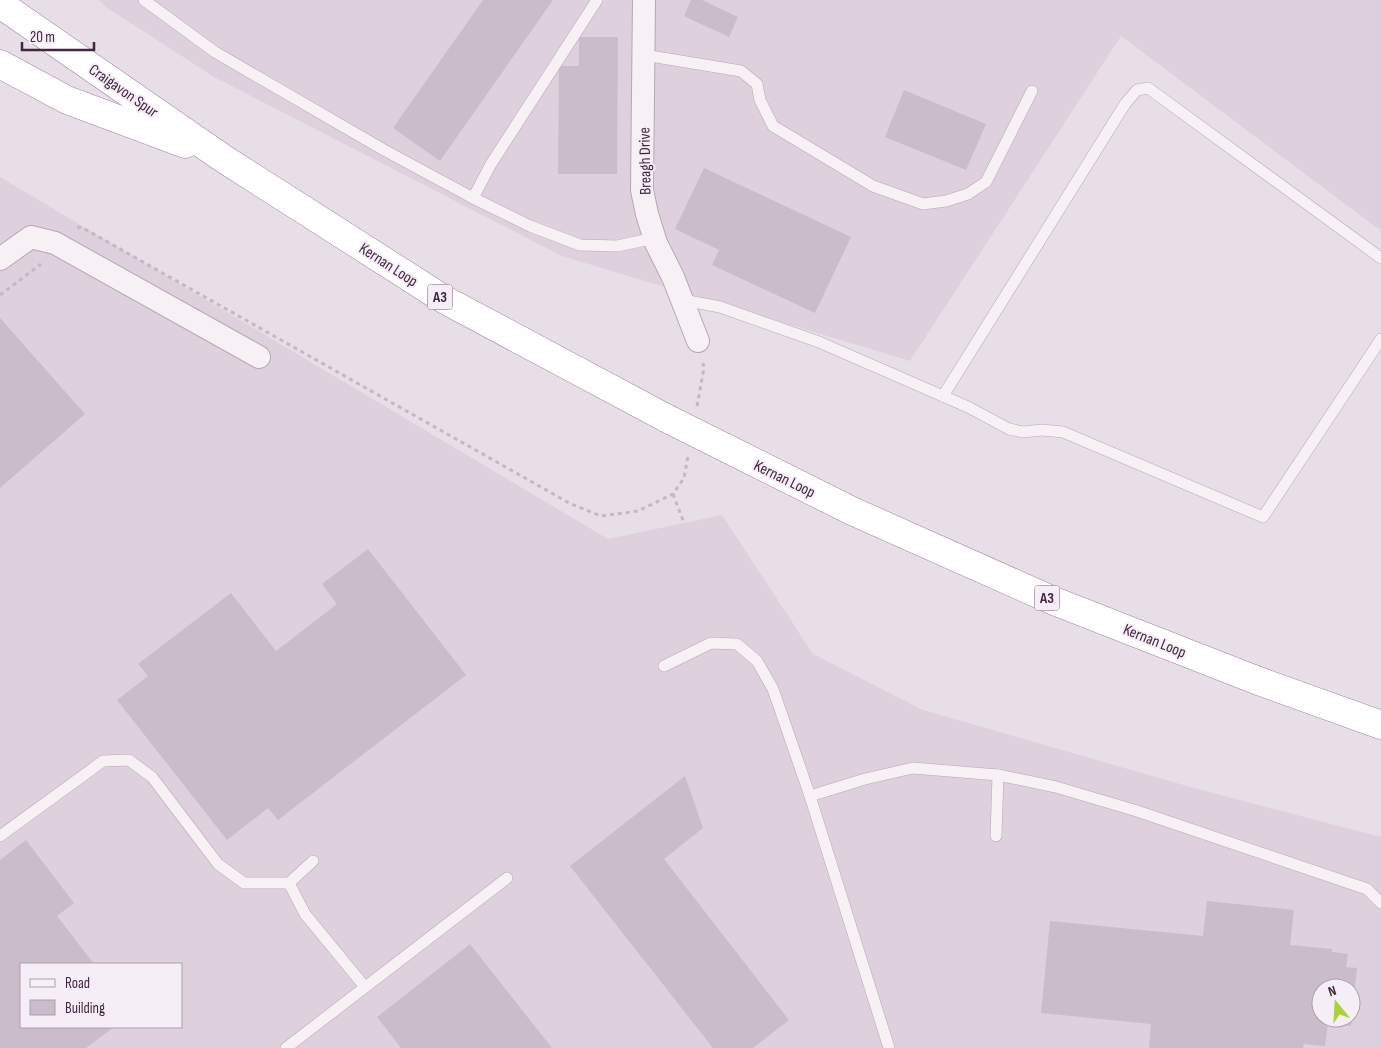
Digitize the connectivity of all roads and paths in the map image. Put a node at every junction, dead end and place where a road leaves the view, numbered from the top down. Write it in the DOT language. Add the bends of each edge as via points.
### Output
graph roads {
  1 [pos="28,0"];
  2 [pos="144,0"];
  3 [pos="597,0"];
  4 [pos="644,0"];
  5 [pos="0,4"];
  6 [pos="644,55"];
  7 [pos="0,64"];
  8 [pos="111,80"];
  9 [pos="1032,91"];
  10 [pos="224,159"];
  11 [pos="473,198"];
  12 [pos="655,238"];
  13 [pos="55,243"];
  14 [pos="1381,258"];
  15 [pos="0,259"];
  16 [pos="0,296"];
  17 [pos="683,300"];
  18 [pos="1381,339"];
  19 [pos="698,341"];
  20 [pos="259,357"];
  21 [pos="944,396"];
  22 [pos="696,414"];
  23 [pos="689,450"];
  24 [pos="673,494"];
  25 [pos="684,523"];
  26 [pos="664,666"];
  27 [pos="1381,725"];
  28 [pos="998,775"];
  29 [pos="810,796"];
  30 [pos="0,836"];
  31 [pos="996,836"];
  32 [pos="313,861"];
  33 [pos="507,878"];
  34 [pos="288,883"];
  35 [pos="1381,903"];
  36 [pos="365,987"];
  37 [pos="286,1048"];
  38 [pos="889,1048"];
  1 -- 8 [label="highway"];
  2 -- 11 [label="lane" via="215,52"];
  3 -- 11 [label="lane" via="491,164"];
  4 -- 6 [label="street, Breagh Drive"];
  5 -- 8 [label="highway, Craigavon Spur / A3"];
  6 -- 9 [label="lane" via="741,71 757,84 760,100 773,126 873,186 923,204 968,194 986,182"];
  6 -- 12 [label="street, Breagh Drive" via="642,190"];
  7 -- 10 [label="highway" via="67,100"];
  8 -- 10 [label="highway, Craigavon Spur / A3"];
  10 -- 27 [label="highway, Kernan Loop / A3, bridge" via="445,300 666,418 852,511 1054,601"];
  11 -- 12 [label="lane" via="530,226 580,245 617,246"];
  12 -- 17 [label="street, Breagh Drive"];
  13 -- 15 [label="street" via="31,237"];
  13 -- 16 [label="path" via="47,260"];
  13 -- 20 [label="street"];
  13 -- 24 [label="path" via="67,227 83,228 571,504 601,516 638,511"];
  14 -- 21 [label="lane" via="1148,88 1137,90 1119,112"];
  17 -- 19 [label="street, Breagh Drive"];
  17 -- 21 [label="lane" via="720,307 819,342"];
  18 -- 21 [label="lane" via="1263,517 1063,432 1009,430"];
  19 -- 22 [label="path" via="704,368"];
  23 -- 24 [label="path" via="684,478"];
  24 -- 25 [label="path"];
  26 -- 29 [label="lane" via="711,643 737,644 757,661 773,689"];
  28 -- 29 [label="lane" via="913,768"];
  28 -- 31 [label="lane"];
  28 -- 35 [label="lane" via="1056,787 1137,811 1367,889"];
  29 -- 38 [label="lane"];
  30 -- 34 [label="lane" via="103,761 129,760 152,777 218,864 244,883"];
  32 -- 34 [label="lane"];
  33 -- 36 [label="lane"];
  34 -- 36 [label="lane" via="305,914"];
  36 -- 37 [label="lane"];
}
